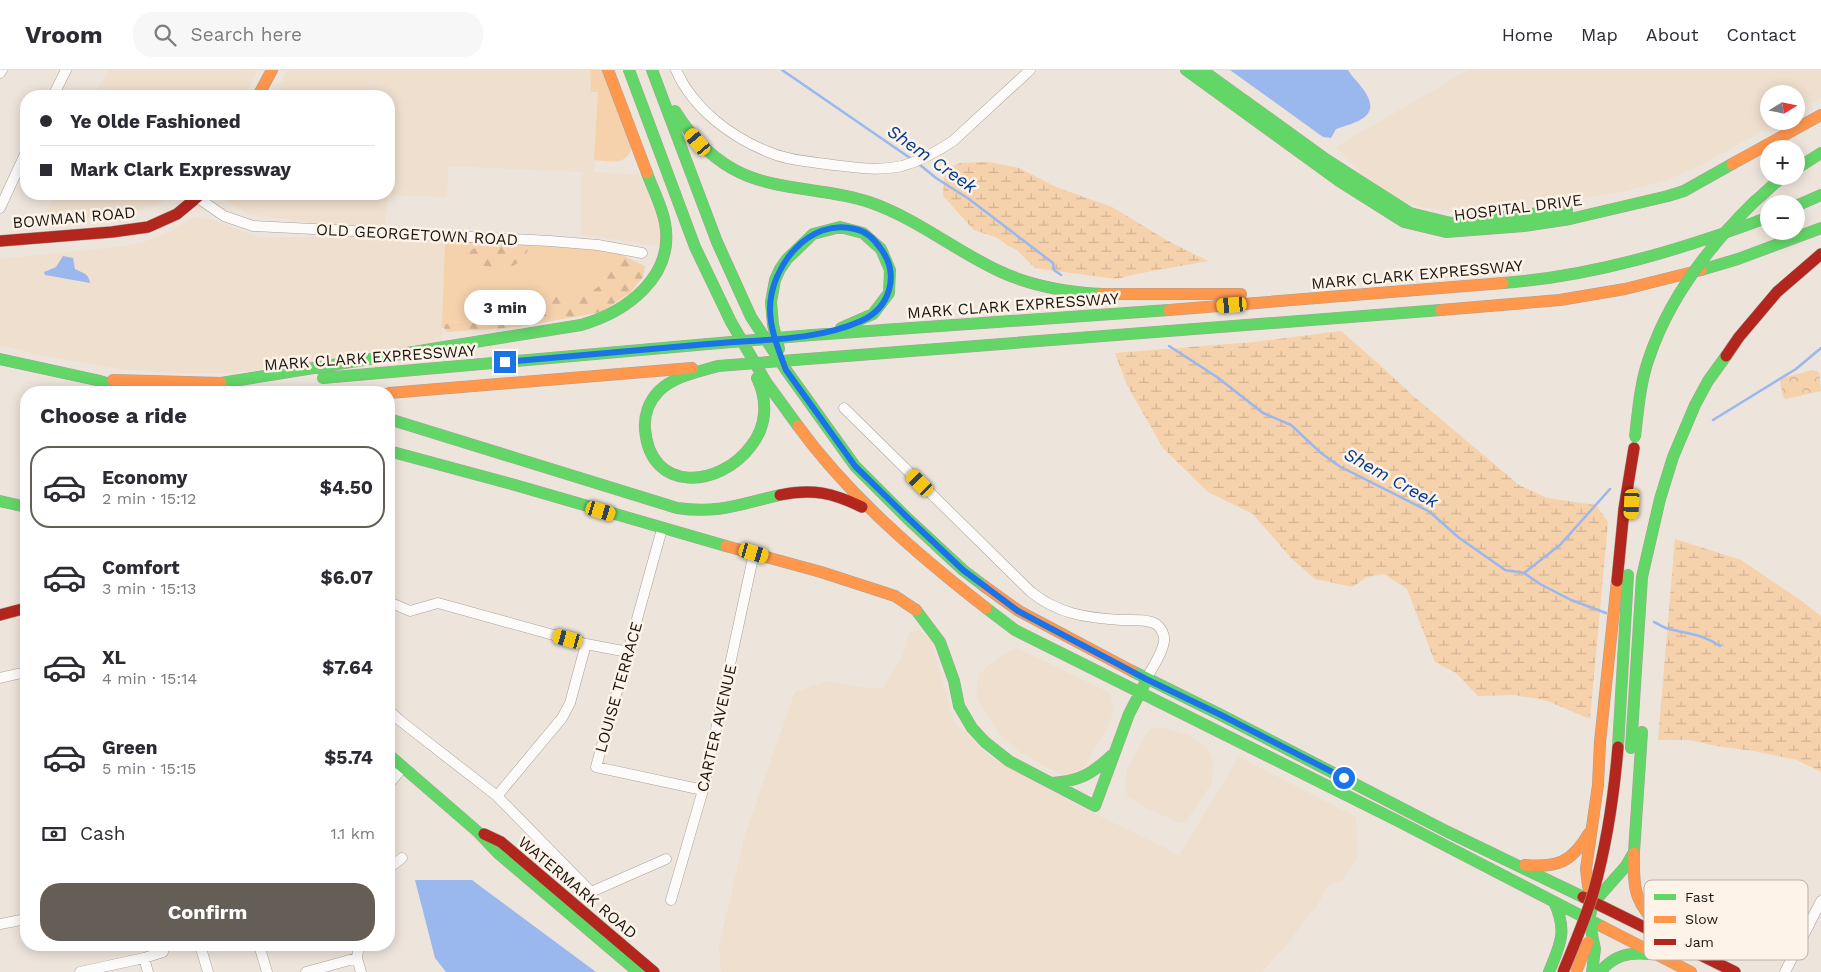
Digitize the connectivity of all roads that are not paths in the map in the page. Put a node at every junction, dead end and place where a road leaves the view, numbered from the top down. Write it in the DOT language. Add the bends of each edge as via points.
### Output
graph roads {
  1 [pos="66,70"];
  2 [pos="272,70"];
  3 [pos="608,70"];
  4 [pos="628,70"];
  5 [pos="676,70"];
  6 [pos="1030,70"];
  7 [pos="1186,70"];
  8 [pos="1202,70"];
  9 [pos="654,74"];
  10 [pos="56,90"];
  11 [pos="261,90"];
  12 [pos="1821,104"];
  13 [pos="1805,113"];
  14 [pos="1821,115"];
  15 [pos="1774,130"];
  16 [pos="1821,153"];
  17 [pos="1805,163"];
  18 [pos="20,165"];
  19 [pos="1774,185"];
  20 [pos="1821,195"];
  21 [pos="195,200"];
  22 [pos="205,200"];
  23 [pos="1805,202"];
  24 [pos="0,208"];
  25 [pos="1760,220"];
  26 [pos="1821,228"];
  27 [pos="0,241"];
  28 [pos="695,247"];
  29 [pos="642,253"];
  30 [pos="1821,254"];
  31 [pos="1399,291"];
  32 [pos="812,335"];
  33 [pos="0,359"];
  34 [pos="718,366"];
  35 [pos="786,370"];
  36 [pos="96,380"];
  37 [pos="221,383"];
  38 [pos="118,386"];
  39 [pos="395,393"];
  40 [pos="844,408"];
  41 [pos="395,421"];
  42 [pos="1634,443"];
  43 [pos="395,453"];
  44 [pos="1660,499"];
  45 [pos="0,501"];
  46 [pos="20,506"];
  47 [pos="884,520"];
  48 [pos="662,529"];
  49 [pos="754,553"];
  50 [pos="395,605"];
  51 [pos="20,610"];
  52 [pos="0,615"];
  53 [pos="586,644"];
  54 [pos="628,652"];
  55 [pos="20,673"];
  56 [pos="0,678"];
  57 [pos="1146,679"];
  58 [pos="1140,692"];
  59 [pos="395,716"];
  60 [pos="1115,752"];
  61 [pos="395,760"];
  62 [pos="403,767"];
  63 [pos="1628,773"];
  64 [pos="395,777"];
  65 [pos="1052,783"];
  66 [pos="703,790"];
  67 [pos="497,796"];
  68 [pos="1591,828"];
  69 [pos="478,832"];
  70 [pos="1619,832"];
  71 [pos="1634,852"];
  72 [pos="402,858"];
  73 [pos="666,859"];
  74 [pos="395,863"];
  75 [pos="1518,865"];
  76 [pos="671,900"];
  77 [pos="1821,901"];
  78 [pos="1554,902"];
  79 [pos="1593,903"];
  80 [pos="1644,910"];
  81 [pos="20,920"];
  82 [pos="1589,920"];
  83 [pos="0,924"];
  84 [pos="1808,927"];
  85 [pos="1644,928"];
  86 [pos="1644,948"];
  87 [pos="202,951"];
  88 [pos="261,951"];
  89 [pos="358,951"];
  90 [pos="1559,951"];
  91 [pos="163,952"];
  92 [pos="1644,953"];
  93 [pos="144,958"];
  94 [pos="357,958"];
  95 [pos="1668,960"];
  96 [pos="1711,960"];
  97 [pos="1791,960"];
  98 [pos="80,972"];
  99 [pos="148,972"];
  100 [pos="208,972"];
  101 [pos="267,972"];
  102 [pos="306,972"];
  103 [pos="361,972"];
  104 [pos="638,972"];
  105 [pos="654,972"];
  106 [pos="1550,972"];
  107 [pos="1563,972"];
  108 [pos="1576,972"];
  109 [pos="1592,972"];
  110 [pos="1600,972"];
  111 [pos="1691,972"];
  112 [pos="1735,972"];
  113 [pos="1785,972"];
  1 -- 10 [label="street"];
  2 -- 11 [label="main road"];
  3 -- 37 [label="main road" via="666,230 664,257 640,295 609,317 581,325"];
  4 -- 28 [label="main road"];
  5 -- 6 [label="street" via="710,116 748,143 772,154 800,160 871,169 904,166 939,151"];
  7 -- 14 [label="main road, HOSPITAL DRIVE" via="1339,180 1404,222 1446,232 1570,219 1668,196 1684,191"];
  8 -- 15 [label="main road, HOSPITAL DRIVE" via="1327,160 1410,213 1451,223 1573,210 1665,188"];
  9 -- 31 [label="main road" via="681,121 698,142 733,169 771,183 879,206 916,223 978,262 1043,287 1106,294"];
  9 -- 35 [label="main road" via="717,242 751,317"];
  12 -- 13 [label="main road"];
  16 -- 17 [label="main road"];
  18 -- 24 [label="street"];
  19 -- 42 [label="main road, bridge" via="1741,214 1703,257 1671,310 1650,358"];
  20 -- 23 [label="main road"];
  21 -- 27 [label="main road, BOWMAN ROAD" via="177,214 148,227"];
  22 -- 29 [label="street, OLD GEORGETOWN ROAD" via="224,216 253,226 550,241"];
  25 -- 31 [label="main road, MARK CLARK EXPRESSWAY" via="1672,251 1562,276 1503,284"];
  26 -- 34 [label="main road, bridge" via="1738,259 1675,277 1560,300"];
  28 -- 34 [label="main road" via="710,296 759,381 765,413 755,441 731,466 709,476 688,478 674,475 660,465 648,444 644,430 648,407 657,393 673,381"];
  28 -- 47 [label="main road" via="766,382 806,437 848,486"];
  30 -- 44 [label="main road" via="1753,319 1721,362 1684,429"];
  31 -- 32 [label="main road, MARK CLARK EXPRESSWAY"];
  32 -- 35 [label="main road" via="862,320 886,300 892,280 889,263 873,239 857,229 834,228 813,235 782,266 771,293 771,322"];
  32 -- 37 [label="main road, MARK CLARK EXPRESSWAY, bridge" via="282,381"];
  33 -- 36 [label="main road"];
  34 -- 39 [label="main road"];
  35 -- 57 [label="main road" via="855,466 963,570 1018,611"];
  36 -- 37 [label="main road"];
  36 -- 38 [label="main road"];
  40 -- 57 [label="street" via="1044,604 1091,618 1140,621 1161,628 1163,646"];
  41 -- 47 [label="main road" via="677,508 720,510 775,495 826,491"];
  42 -- 68 [label="main road" via="1624,509 1598,785"];
  42 -- 107 [label="main road, bridge" via="1616,776 1597,880"];
  43 -- 48 [label="main road"];
  44 -- 63 [label="main road" via="1642,577"];
  44 -- 71 [label="main road"];
  45 -- 46 [label="main road"];
  47 -- 58 [label="main road" via="955,584 1015,630"];
  48 -- 49 [label="main road"];
  48 -- 54 [label="street, LOUISE TERRACE"];
  49 -- 65 [label="main road" via="895,596 916,610 940,642 959,706 972,728 1009,761"];
  49 -- 66 [label="street, CARTER AVENUE"];
  50 -- 53 [label="street" via="410,611 438,603"];
  51 -- 52 [label="main road"];
  53 -- 54 [label="street"];
  53 -- 67 [label="street" via="570,703 562,718"];
  54 -- 66 [label="street, LOUISE TERRACE" via="596,767"];
  55 -- 56 [label="street"];
  57 -- 58 [label="main road"];
  57 -- 75 [label="main road"];
  58 -- 60 [label="main road" via="1128,714"];
  58 -- 78 [label="main road"];
  59 -- 67 [label="street"];
  60 -- 65 [label="main road" via="1088,776"];
  60 -- 65 [label="main road" via="1095,806"];
  61 -- 62 [label="main road, WATERMARK ROAD"];
  62 -- 64 [label="street"];
  62 -- 69 [label="main road, WATERMARK ROAD"];
  66 -- 76 [label="street, CARTER AVENUE"];
  67 -- 73 [label="street" via="591,892"];
  68 -- 75 [label="main road" via="1583,844 1560,865"];
  68 -- 79 [label="main road" via="1586,877"];
  69 -- 104 [label="main road, WATERMARK ROAD" via="499,854"];
  69 -- 105 [label="main road, WATERMARK ROAD" via="501,842"];
  70 -- 108 [label="main road, bridge"];
  71 -- 79 [label="main road" via="1626,866"];
  71 -- 80 [label="main road" via="1633,877 1637,901"];
  72 -- 74 [label="street"];
  75 -- 79 [label="main road"];
  77 -- 84 [label="street"];
  78 -- 82 [label="main road"];
  78 -- 90 [label="main road" via="1563,923"];
  79 -- 82 [label="main road"];
  79 -- 85 [label="main road"];
  81 -- 83 [label="street"];
  82 -- 86 [label="main road"];
  82 -- 90 [label="main road"];
  82 -- 109 [label="main road" via="1595,949"];
  87 -- 100 [label="street"];
  88 -- 101 [label="street"];
  89 -- 94 [label="street"];
  90 -- 106 [label="main road"];
  91 -- 93 [label="street"];
  92 -- 110 [label="main road" via="1613,958"];
  93 -- 98 [label="street"];
  93 -- 99 [label="street"];
  94 -- 102 [label="street"];
  94 -- 103 [label="street"];
  95 -- 111 [label="main road"];
  96 -- 112 [label="main road"];
  97 -- 113 [label="street"];
}
